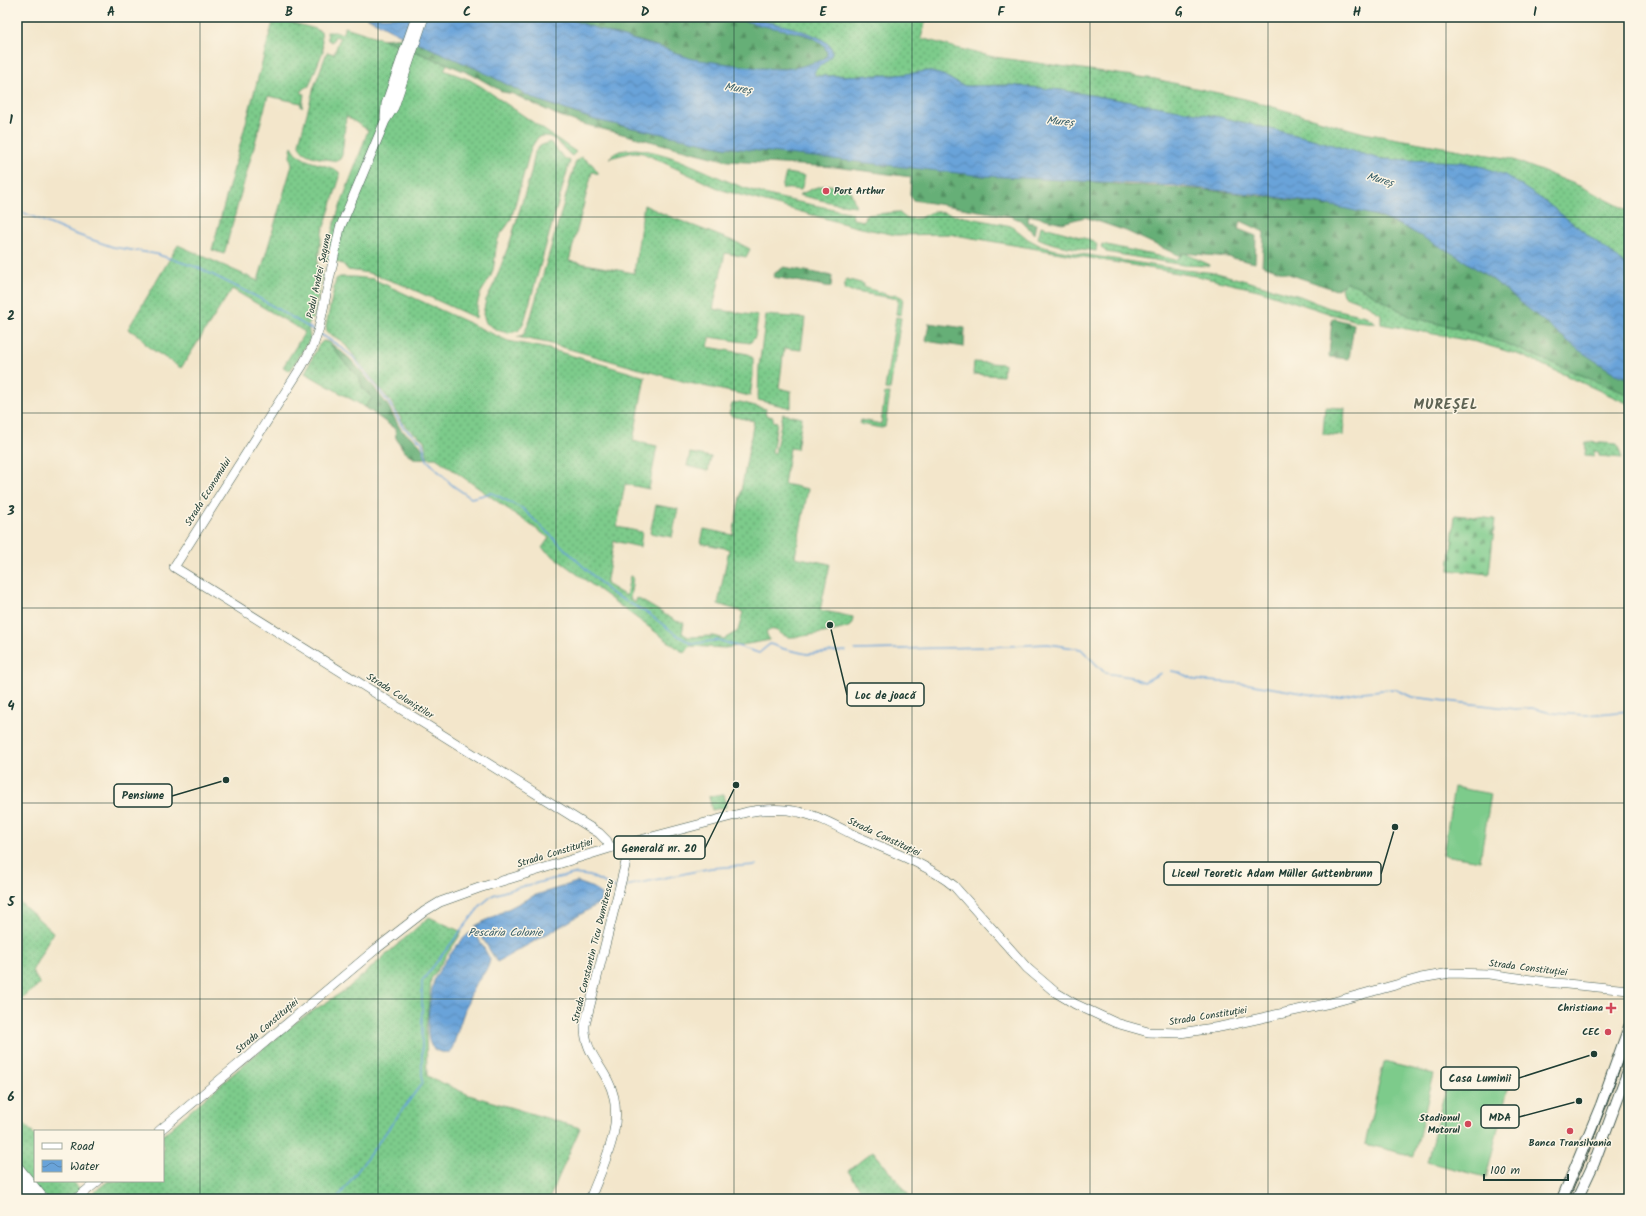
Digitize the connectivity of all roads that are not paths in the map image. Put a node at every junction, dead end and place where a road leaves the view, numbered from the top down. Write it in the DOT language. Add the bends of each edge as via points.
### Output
graph roads {
  1 [pos="416,17"];
  2 [pos="424,17"];
  3 [pos="390,105"];
  4 [pos="262,429"];
  5 [pos="174,567"];
  6 [pos="631,842"];
  7 [pos="610,848"];
  8 [pos="1629,990"];
  9 [pos="1629,1027"];
  10 [pos="1629,1068"];
  11 [pos="160,1130"];
  12 [pos="17,1167"];
  13 [pos="97,1182"];
  14 [pos="17,1183"];
  15 [pos="30,1199"];
  16 [pos="43,1199"];
  17 [pos="76,1199"];
  18 [pos="590,1199"];
  19 [pos="1562,1199"];
  20 [pos="1578,1199"];
  1 -- 3 [label="street, Podul Andrei Șaguna"];
  2 -- 3 [label="street, Podul Andrei Șaguna"];
  3 -- 4 [label="street, Podul Andrei Șaguna" via="340,228 318,332 302,366"];
  4 -- 5 [label="street, Strada Economului"];
  5 -- 7 [label="street, Strada Coloniștilor" via="599,833"];
  6 -- 7 [label="street, Strada Constituției"];
  6 -- 8 [label="street, Strada Constituției" via="747,812 787,810 810,815 945,878 1028,968 1055,992 1116,1023 1148,1032 1180,1033 1220,1027 1450,973 1489,974"];
  6 -- 18 [label="street, Strada Constantin Ticu Dumitrescu" via="585,1025 589,1049 609,1082 613,1094 616,1119 611,1141"];
  7 -- 11 [label="street, Strada Constituției" via="457,895 425,910"];
  9 -- 19 [label="main road"];
  10 -- 20 [label="main road"];
  12 -- 16 [label="highway"];
  13 -- 17 [label="street"];
  14 -- 15 [label="highway"];
}
